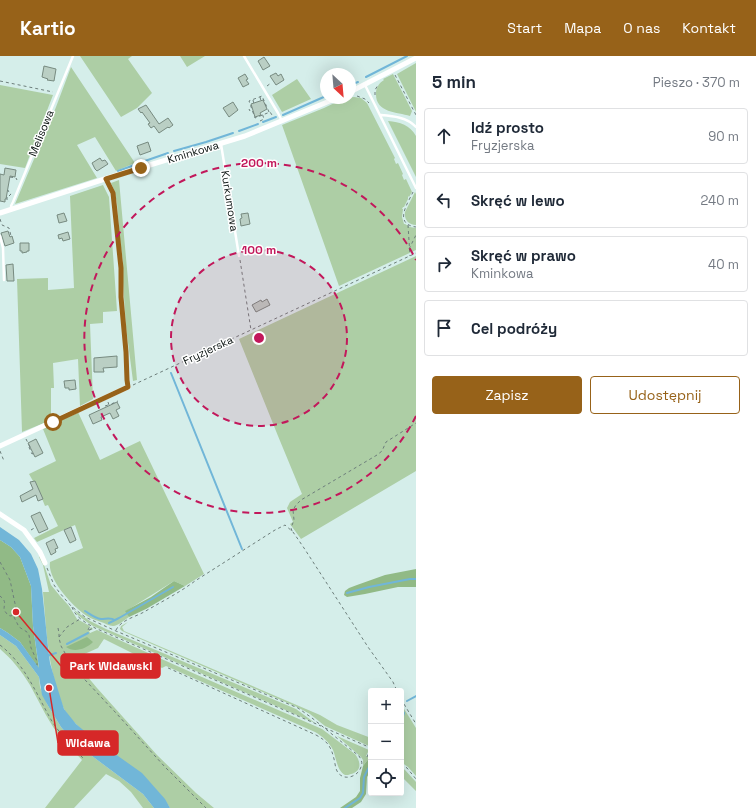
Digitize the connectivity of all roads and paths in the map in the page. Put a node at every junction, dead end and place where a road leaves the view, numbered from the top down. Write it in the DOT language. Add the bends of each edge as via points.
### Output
graph roads {
  1 [pos="73,56"];
  2 [pos="244,56"];
  3 [pos="416,58"];
  4 [pos="396,75"];
  5 [pos="382,77"];
  6 [pos="0,81"];
  7 [pos="272,83"];
  8 [pos="365,85"];
  9 [pos="263,88"];
  10 [pos="356,89"];
  11 [pos="58,92"];
  12 [pos="260,97"];
  13 [pos="375,98"];
  14 [pos="252,100"];
  15 [pos="261,101"];
  16 [pos="254,104"];
  17 [pos="323,104"];
  18 [pos="269,112"];
  19 [pos="262,114"];
  20 [pos="273,114"];
  21 [pos="380,115"];
  22 [pos="416,115"];
  23 [pos="260,121"];
  24 [pos="282,121"];
  25 [pos="416,127"];
  26 [pos="221,144"];
  27 [pos="16,174"];
  28 [pos="10,177"];
  29 [pos="16,178"];
  30 [pos="106,179"];
  31 [pos="21,182"];
  32 [pos="416,188"];
  33 [pos="8,190"];
  34 [pos="414,192"];
  35 [pos="6,200"];
  36 [pos="12,209"];
  37 [pos="0,213"];
  38 [pos="0,219"];
  39 [pos="408,225"];
  40 [pos="416,226"];
  41 [pos="416,235"];
  42 [pos="0,236"];
  43 [pos="11,236"];
  44 [pos="409,249"];
  45 [pos="416,253"];
  46 [pos="239,256"];
  47 [pos="410,256"];
  48 [pos="4,280"];
  49 [pos="252,330"];
  50 [pos="128,387"];
  51 [pos="106,398"];
  52 [pos="118,401"];
  53 [pos="109,405"];
  54 [pos="105,406"];
  55 [pos="416,423"];
  56 [pos="24,435"];
  57 [pos="28,442"];
  58 [pos="0,446"];
  59 [pos="31,449"];
  60 [pos="0,450"];
  61 [pos="34,453"];
  62 [pos="4,461"];
  63 [pos="0,514"];
  64 [pos="293,532"];
  65 [pos="0,562"];
  66 [pos="45,563"];
  67 [pos="0,596"];
  68 [pos="71,606"];
  69 [pos="14,616"];
  70 [pos="80,618"];
  71 [pos="91,626"];
  72 [pos="58,628"];
  73 [pos="94,628"];
  74 [pos="116,631"];
  75 [pos="59,638"];
  76 [pos="0,645"];
  77 [pos="37,665"];
  78 [pos="166,667"];
  79 [pos="396,688"];
  80 [pos="404,703"];
  81 [pos="416,724"];
  82 [pos="323,727"];
  83 [pos="368,747"];
  84 [pos="83,758"];
  85 [pos="404,766"];
  86 [pos="416,779"];
  87 [pos="206,808"];
  1 -- 11 [label="lane, Melisowa"];
  2 -- 9 [label="lane"];
  3 -- 5 [label="street"];
  4 -- 22 [label="path"];
  5 -- 8 [label="street"];
  5 -- 13 [label="path" via="376,86"];
  6 -- 11 [label="path"];
  7 -- 9 [label="path"];
  8 -- 10 [label="street"];
  8 -- 21 [label="lane"];
  9 -- 24 [label="lane"];
  11 -- 31 [label="lane, Melisowa"];
  12 -- 14 [label="path"];
  12 -- 15 [label="path"];
  12 -- 18 [label="path" via="262,96"];
  14 -- 16 [label="path"];
  14 -- 19 [label="path" via="249,101 252,109 250,110 255,118"];
  17 -- 24 [label="street, Kminkowa"];
  18 -- 19 [label="path"];
  18 -- 20 [label="path"];
  19 -- 23 [label="path" via="264,119"];
  21 -- 25 [label="lane" via="407,120"];
  21 -- 32 [label="lane"];
  24 -- 26 [label="street, Kminkowa"];
  26 -- 30 [label="street, Kminkowa"];
  26 -- 46 [label="lane, Kurkumowa"];
  27 -- 29 [label="path"];
  28 -- 29 [label="path"];
  29 -- 31 [label="path"];
  30 -- 36 [label="street, Kminkowa"];
  30 -- 50 [label="path" via="113,193 121,268"];
  31 -- 36 [label="lane, Melisowa"];
  33 -- 35 [label="path" via="11,194"];
  34 -- 39 [label="path" via="403,214"];
  36 -- 37 [label="street, Kminkowa"];
  38 -- 43 [label="path" via="2,225 9,228"];
  39 -- 40 [label="path"];
  39 -- 44 [label="path"];
  41 -- 44 [label="path"];
  42 -- 48 [label="lane"];
  44 -- 47 [label="path"];
  45 -- 47 [label="path, Fryzjerska"];
  46 -- 49 [label="path"];
  47 -- 49 [label="path, Fryzjerska"];
  49 -- 50 [label="path, Fryzjerska"];
  50 -- 51 [label="street"];
  51 -- 53 [label="path"];
  51 -- 56 [label="street"];
  52 -- 53 [label="path"];
  53 -- 54 [label="path"];
  55 -- 64 [label="path" via="386,442 377,455 300,500 293,510"];
  56 -- 57 [label="path"];
  56 -- 58 [label="street"];
  57 -- 59 [label="path"];
  57 -- 61 [label="path" via="32,454"];
  60 -- 62 [label="path"];
  63 -- 66 [label="street" via="24,530"];
  64 -- 74 [label="path" via="285,525 275,530 185,588 128,619 118,626"];
  64 -- 79 [label="path"];
  65 -- 69 [label="path" via="10,580 17,609"];
  66 -- 68 [label="path" via="54,585"];
  67 -- 69 [label="path" via="5,604 5,612 8,616"];
  68 -- 70 [label="path"];
  68 -- 74 [label="path" via="86,617"];
  69 -- 77 [label="path" via="19,627 29,635"];
  70 -- 71 [label="path"];
  70 -- 75 [label="path" via="67,627"];
  71 -- 73 [label="path"];
  71 -- 73 [label="path" via="89,630"];
  72 -- 75 [label="path"];
  73 -- 82 [label="path"];
  74 -- 82 [label="path" via="298,708"];
  75 -- 87 [label="path" via="73,667"];
  76 -- 84 [label="path" via="26,675 63,737"];
  78 -- 82 [label="path" via="316,735 331,749 337,771 341,775 352,777 357,774 362,764 359,756"];
  80 -- 81 [label="path"];
  82 -- 83 [label="path"];
  85 -- 86 [label="path"];
}
